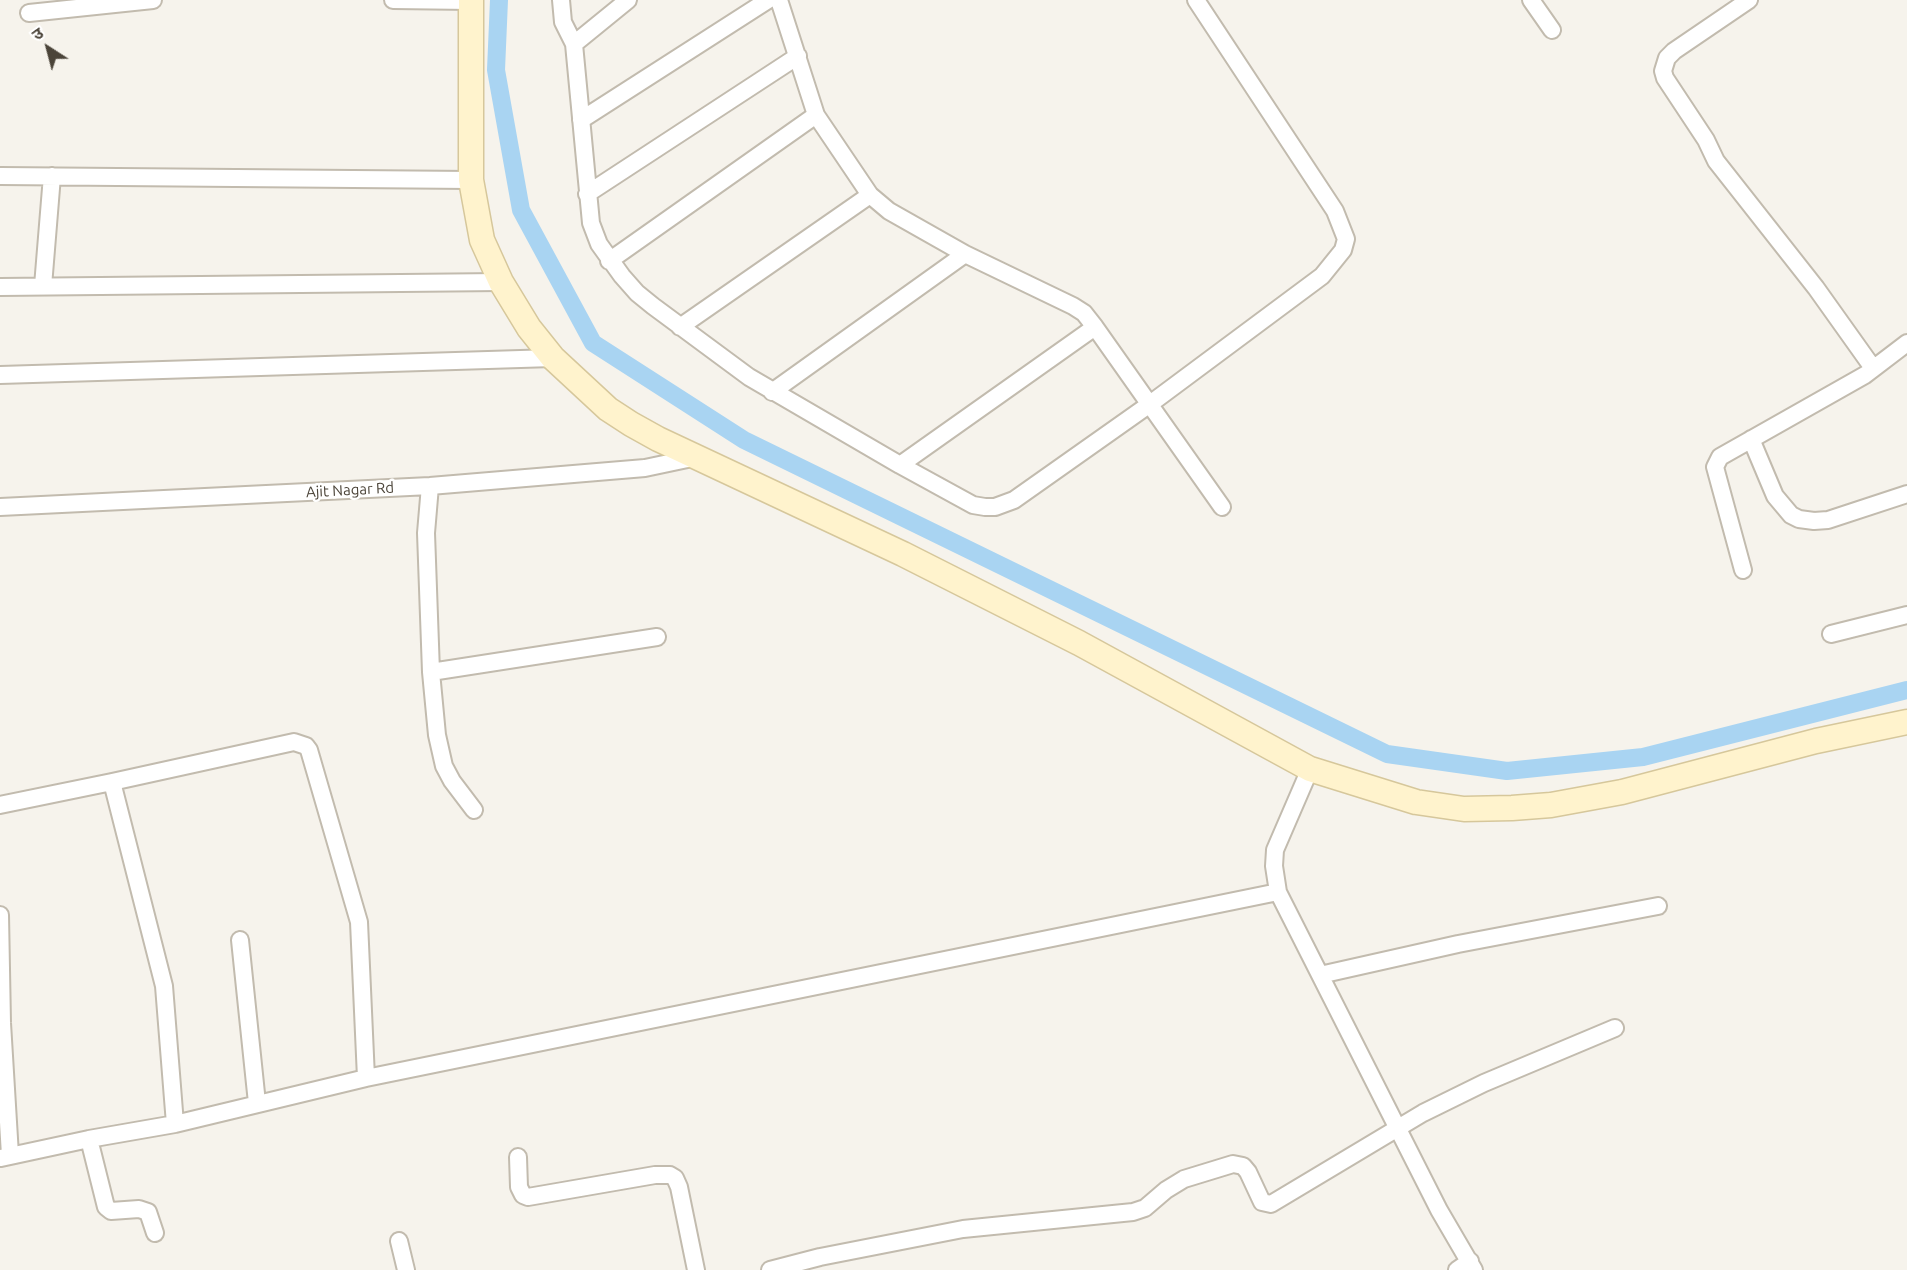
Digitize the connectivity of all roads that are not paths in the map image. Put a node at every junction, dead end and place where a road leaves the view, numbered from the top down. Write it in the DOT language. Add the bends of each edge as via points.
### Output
graph roads {
  1 [pos="153,0"];
  2 [pos="393,0"];
  3 [pos="471,0"];
  4 [pos="561,0"];
  5 [pos="627,0"];
  6 [pos="768,0"];
  7 [pos="779,0"];
  8 [pos="1197,0"];
  9 [pos="1532,0"];
  10 [pos="1749,0"];
  11 [pos="29,13"];
  12 [pos="1552,30"];
  13 [pos="574,44"];
  14 [pos="798,56"];
  15 [pos="816,115"];
  16 [pos="581,120"];
  17 [pos="0,176"];
  18 [pos="52,176"];
  19 [pos="471,180"];
  20 [pos="587,194"];
  21 [pos="870,195"];
  22 [pos="965,254"];
  23 [pos="609,261"];
  24 [pos="501,282"];
  25 [pos="43,286"];
  26 [pos="0,287"];
  27 [pos="680,327"];
  28 [pos="1095,327"];
  29 [pos="1907,343"];
  30 [pos="553,357"];
  31 [pos="1873,368"];
  32 [pos="0,375"];
  33 [pos="772,392"];
  34 [pos="1150,404"];
  35 [pos="1751,439"];
  36 [pos="698,456"];
  37 [pos="900,465"];
  38 [pos="430,486"];
  39 [pos="1907,494"];
  40 [pos="0,507"];
  41 [pos="1222,507"];
  42 [pos="1743,570"];
  43 [pos="1907,615"];
  44 [pos="1831,634"];
  45 [pos="657,637"];
  46 [pos="431,672"];
  47 [pos="1907,722"];
  48 [pos="1310,769"];
  49 [pos="112,782"];
  50 [pos="0,805"];
  51 [pos="474,810"];
  52 [pos="1278,892"];
  53 [pos="1658,906"];
  54 [pos="0,915"];
  55 [pos="240,940"];
  56 [pos="1320,975"];
  57 [pos="1615,1028"];
  58 [pos="366,1078"];
  59 [pos="257,1104"];
  60 [pos="175,1124"];
  61 [pos="1397,1127"];
  62 [pos="88,1139"];
  63 [pos="5,1157"];
  64 [pos="518,1157"];
  65 [pos="155,1233"];
  66 [pos="399,1240"];
  67 [pos="1467,1267"];
  68 [pos="406,1270"];
  69 [pos="696,1270"];
  70 [pos="770,1270"];
  1 -- 11 [label="street"];
  2 -- 3 [label="street"];
  3 -- 19 [label="street"];
  4 -- 13 [label="street" via="563,22"];
  5 -- 13 [label="street"];
  6 -- 16 [label="street"];
  7 -- 14 [label="street"];
  8 -- 34 [label="street" via="1335,211 1346,239 1343,250 1322,276"];
  9 -- 12 [label="street"];
  10 -- 31 [label="street" via="1674,51 1663,71 1665,78 1716,161"];
  13 -- 16 [label="street"];
  14 -- 15 [label="street"];
  14 -- 20 [label="street"];
  15 -- 21 [label="street"];
  15 -- 23 [label="street"];
  16 -- 20 [label="street"];
  17 -- 18 [label="street"];
  18 -- 19 [label="street"];
  18 -- 25 [label="street"];
  19 -- 24 [label="street" via="482,240"];
  20 -- 23 [label="street" via="591,223"];
  21 -- 22 [label="street" via="889,211"];
  21 -- 27 [label="street"];
  22 -- 28 [label="street" via="1073,306"];
  22 -- 33 [label="street"];
  23 -- 27 [label="street" via="637,293"];
  24 -- 25 [label="street"];
  24 -- 30 [label="street" via="529,328"];
  25 -- 26 [label="street"];
  27 -- 33 [label="street"];
  28 -- 34 [label="street"];
  28 -- 37 [label="street"];
  29 -- 31 [label="street"];
  30 -- 32 [label="street"];
  30 -- 36 [label="street" via="608,409 658,439"];
  31 -- 35 [label="street"];
  33 -- 37 [label="street"];
  34 -- 37 [label="street" via="1014,500 995,507 973,505"];
  34 -- 41 [label="street"];
  35 -- 39 [label="street" via="1775,496 1799,519 1828,520"];
  35 -- 42 [label="street" via="1727,451 1715,467"];
  36 -- 38 [label="street, Ajit Nagar Rd" via="645,468"];
  36 -- 48 [label="street" via="1079,643"];
  38 -- 40 [label="street, Ajit Nagar Rd"];
  38 -- 46 [label="street" via="426,533"];
  43 -- 44 [label="street"];
  45 -- 46 [label="street"];
  46 -- 51 [label="street" via="444,766"];
  47 -- 48 [label="street" via="1816,741 1622,792 1522,808 1464,809 1416,802"];
  48 -- 52 [label="street" via="1275,850"];
  49 -- 50 [label="street"];
  49 -- 58 [label="street" via="294,741 306,746 359,922"];
  49 -- 60 [label="street" via="164,986"];
  52 -- 56 [label="street"];
  52 -- 58 [label="street"];
  53 -- 56 [label="street"];
  54 -- 63 [label="street"];
  55 -- 59 [label="street"];
  56 -- 61 [label="street"];
  57 -- 61 [label="street" via="1484,1083"];
  58 -- 59 [label="street"];
  59 -- 60 [label="street"];
  60 -- 62 [label="street"];
  61 -- 67 [label="street"];
  61 -- 70 [label="street" via="1271,1204 1262,1202 1243,1166 1233,1164 1184,1179 1145,1208 1133,1212 963,1229"];
  62 -- 63 [label="street"];
  62 -- 65 [label="street" via="106,1207 111,1211 148,1212"];
  64 -- 69 [label="street" via="519,1187 528,1197 655,1175 675,1178"];
  66 -- 68 [label="street"];
}
